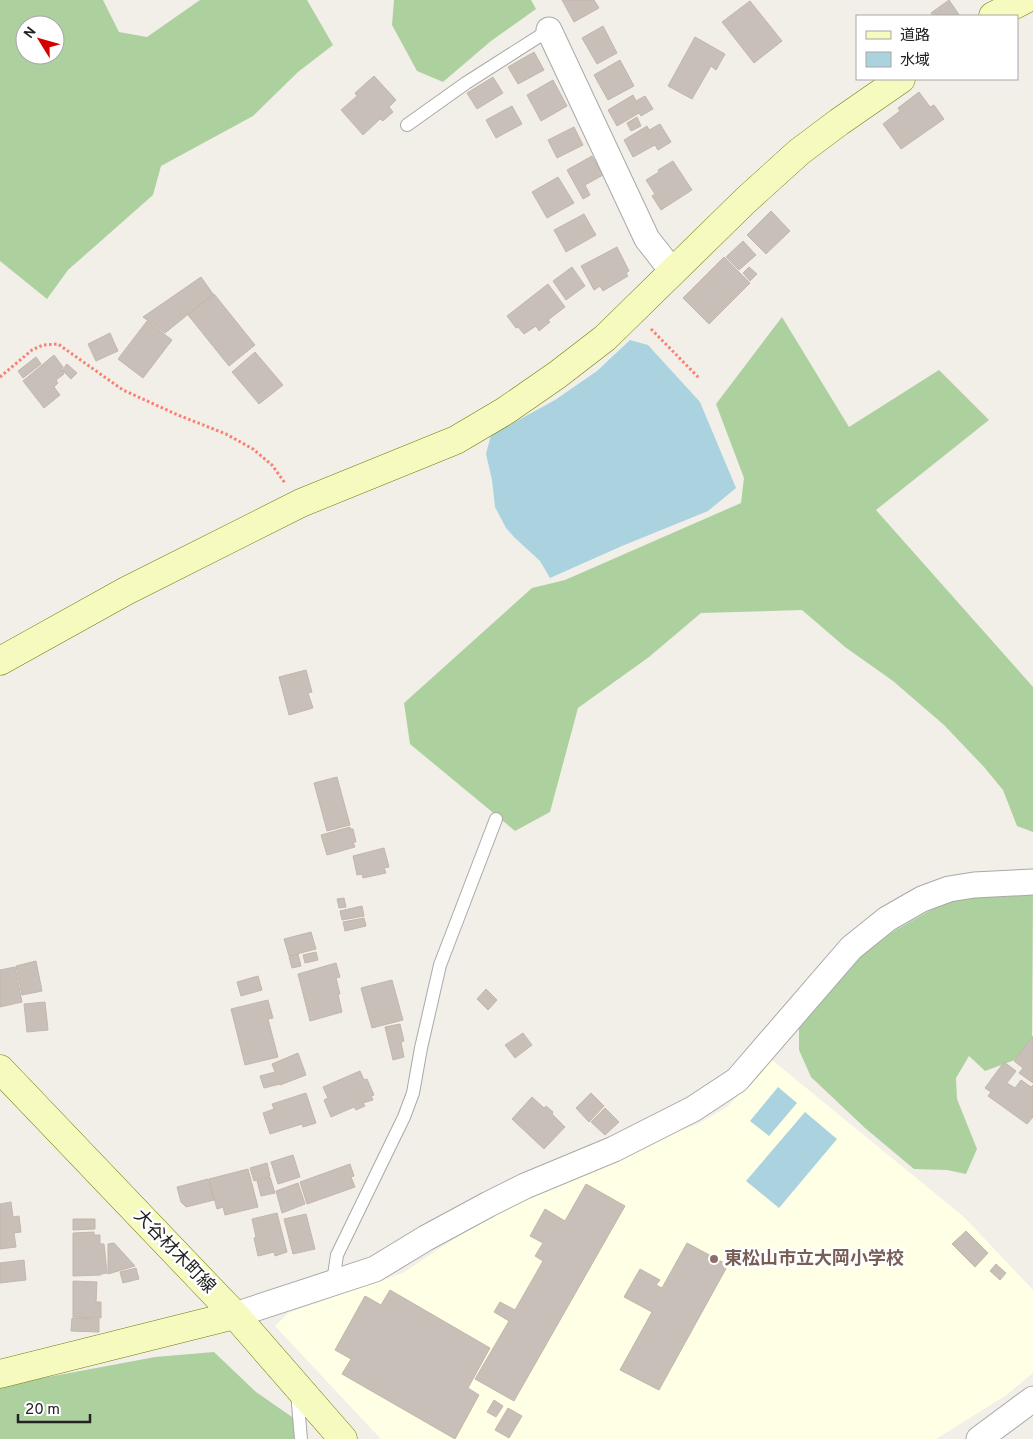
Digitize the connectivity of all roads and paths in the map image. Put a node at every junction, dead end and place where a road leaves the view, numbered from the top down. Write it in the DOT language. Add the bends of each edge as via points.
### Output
graph roads {
  1 [pos="1024,0"];
  2 [pos="995,15"];
  3 [pos="549,30"];
  4 [pos="900,80"];
  5 [pos="407,125"];
  6 [pos="673,272"];
  7 [pos="632,311"];
  8 [pos="0,377"];
  9 [pos="700,378"];
  10 [pos="301,503"];
  11 [pos="0,661"];
  12 [pos="496,819"];
  13 [pos="1033,882"];
  14 [pos="0,1069"];
  15 [pos="332,1282"];
  16 [pos="235,1315"];
  17 [pos="0,1374"];
  18 [pos="297,1387"];
  19 [pos="1033,1399"];
  20 [pos="301,1439"];
  21 [pos="343,1439"];
  22 [pos="979,1439"];
  1 -- 2 [label="street"];
  3 -- 5 [label="lane"];
  3 -- 6 [label="street" via="647,239"];
  4 -- 6 [label="street" via="799,152"];
  6 -- 7 [label="street"];
  7 -- 9 [label="path"];
  7 -- 10 [label="street" via="605,338 506,411 456,440"];
  8 -- 10 [label="path" via="32,350 58,344 123,390 226,434 253,449 272,465"];
  10 -- 11 [label="street" via="126,591"];
  12 -- 15 [label="lane" via="440,965 413,1093 337,1255"];
  13 -- 15 [label="street" via="949,889 887,918 851,948 730,1085 693,1109 614,1149 489,1204 375,1270"];
  14 -- 16 [label="street, 大谷材木町線"];
  15 -- 16 [label="street"];
  16 -- 17 [label="street"];
  16 -- 18 [label="street, 大谷材木町線"];
  18 -- 20 [label="lane"];
  18 -- 21 [label="street, 大谷材木町線"];
  19 -- 22 [label="street"];
}
